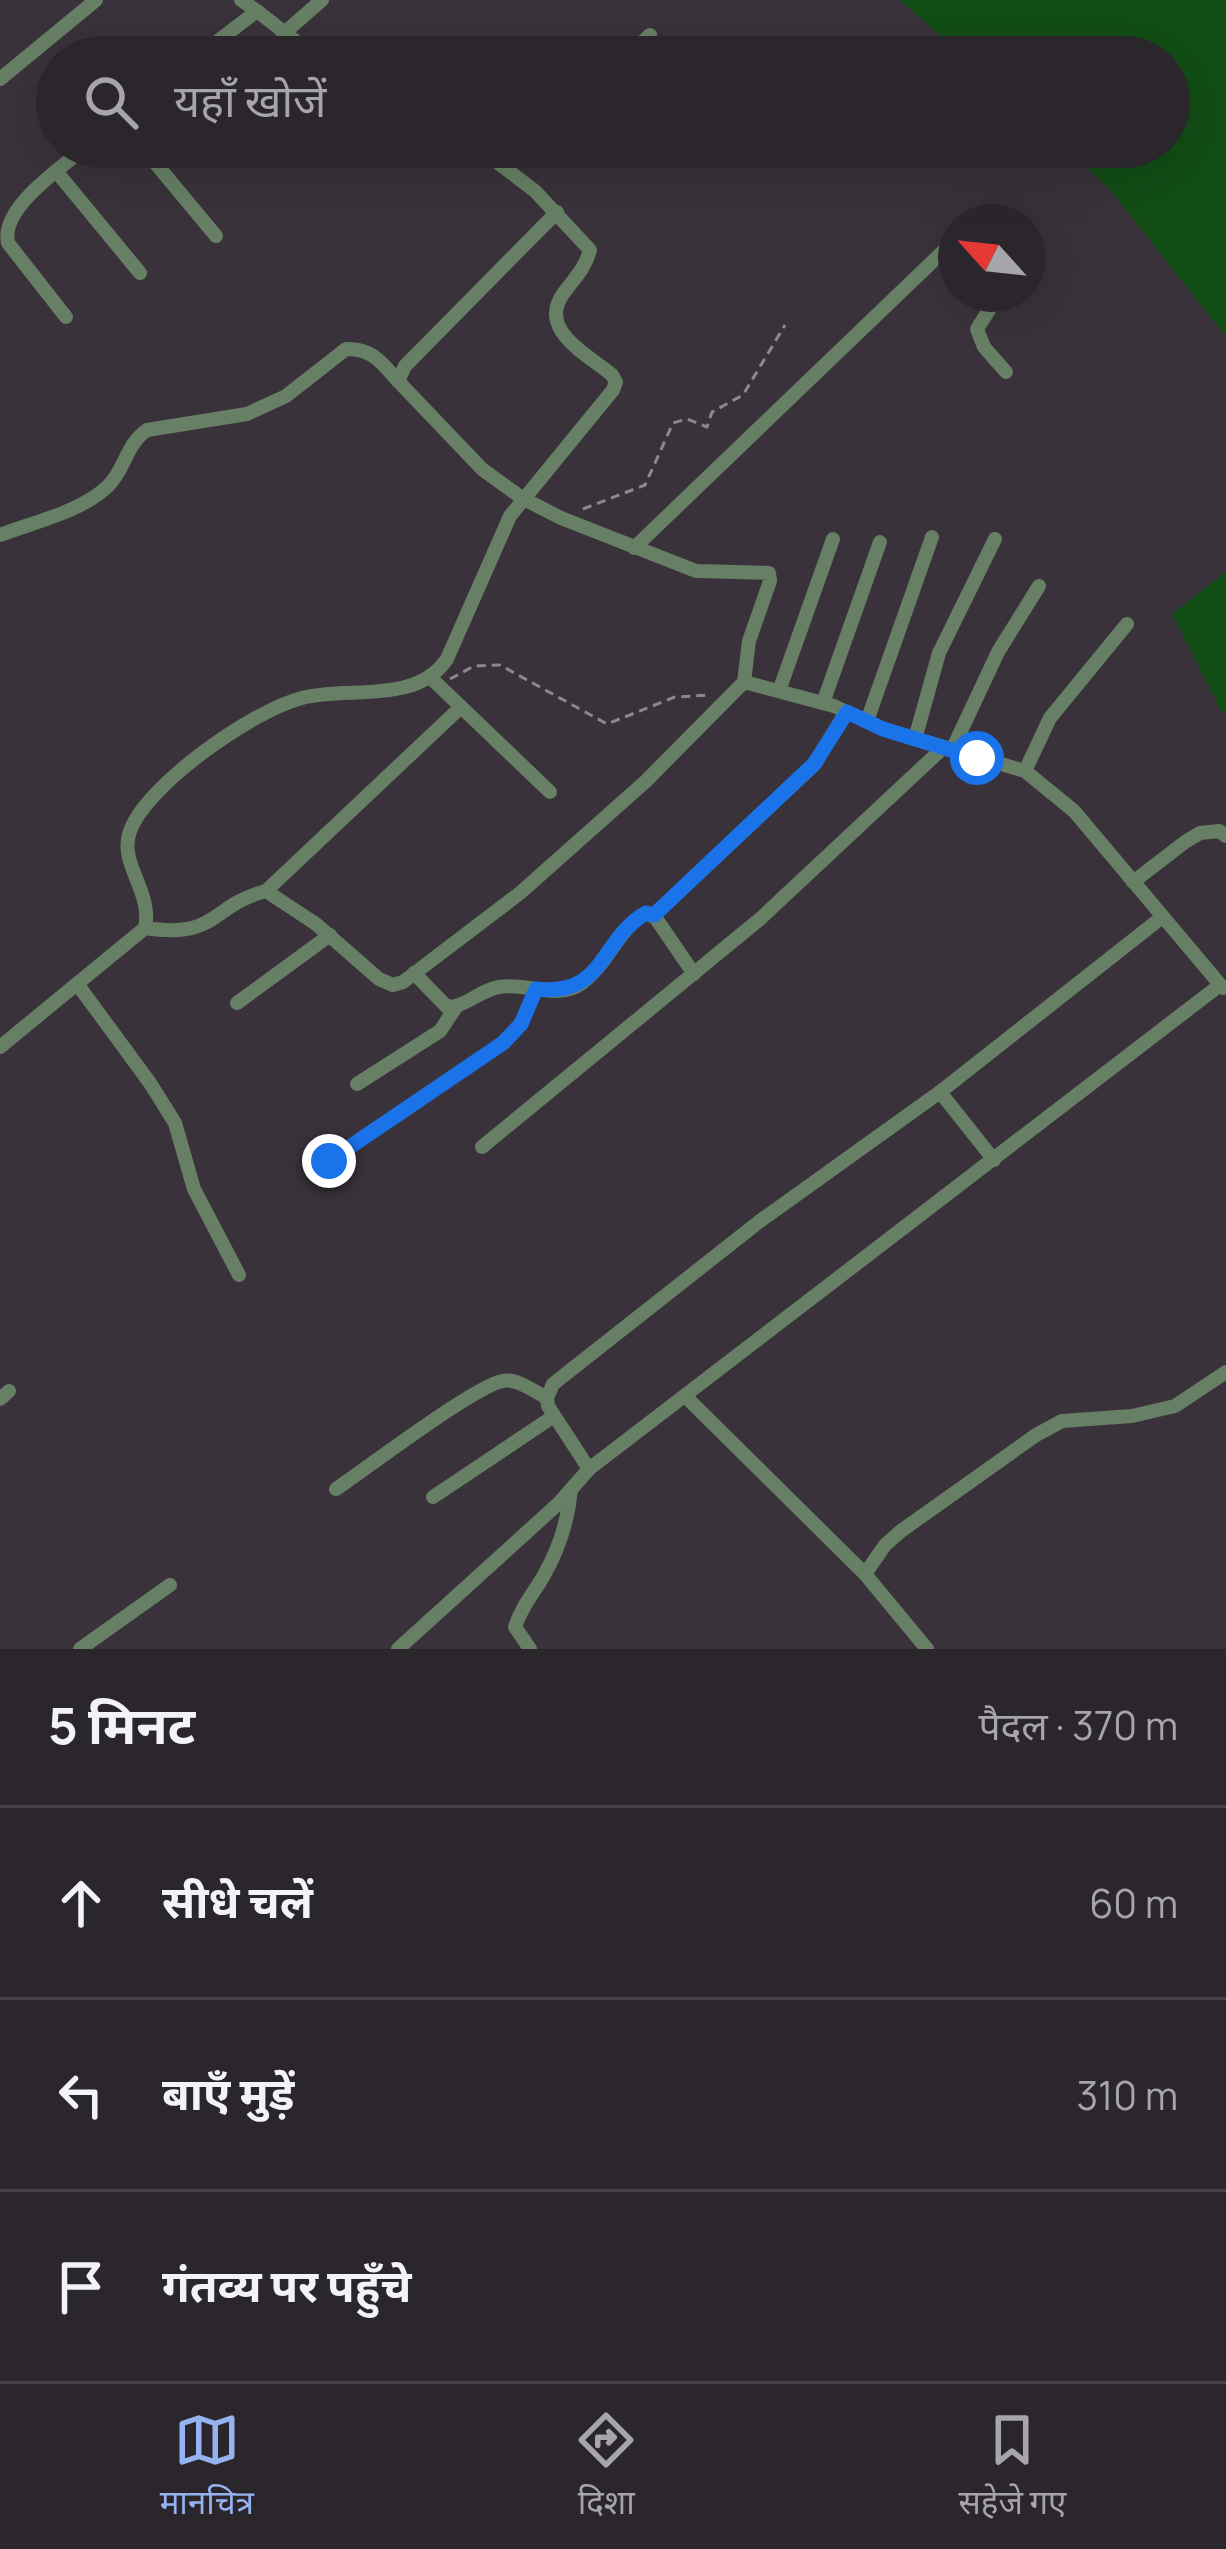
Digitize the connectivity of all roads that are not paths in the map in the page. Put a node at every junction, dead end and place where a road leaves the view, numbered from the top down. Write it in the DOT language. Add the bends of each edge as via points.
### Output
graph roads {
  1 [pos="96,0"];
  2 [pos="242,0"];
  3 [pos="322,0"];
  4 [pos="256,11"];
  5 [pos="284,34"];
  6 [pos="52,36"];
  7 [pos="224,36"];
  8 [pos="287,36"];
  9 [pos="36,49"];
  10 [pos="0,79"];
  11 [pos="60,168"];
  12 [pos="159,168"];
  13 [pos="506,168"];
  14 [pos="56,171"];
  15 [pos="556,212"];
  16 [pos="216,236"];
  17 [pos="938,256"];
  18 [pos="140,273"];
  19 [pos="987,312"];
  20 [pos="66,317"];
  21 [pos="1006,372"];
  22 [pos="398,381"];
  23 [pos="522,498"];
  24 [pos="0,535"];
  25 [pos="932,537"];
  26 [pos="833,539"];
  27 [pos="994,539"];
  28 [pos="880,542"];
  29 [pos="634,548"];
  30 [pos="1040,586"];
  31 [pos="1127,624"];
  32 [pos="431,679"];
  33 [pos="742,683"];
  34 [pos="779,691"];
  35 [pos="823,703"];
  36 [pos="461,707"];
  37 [pos="847,712"];
  38 [pos="867,722"];
  39 [pos="915,739"];
  40 [pos="948,748"];
  41 [pos="1025,772"];
  42 [pos="550,792"];
  43 [pos="1226,836"];
  44 [pos="1133,882"];
  45 [pos="266,891"];
  46 [pos="654,915"];
  47 [pos="1161,918"];
  48 [pos="145,928"];
  49 [pos="330,935"];
  50 [pos="415,973"];
  51 [pos="694,974"];
  52 [pos="78,985"];
  53 [pos="536,989"];
  54 [pos="1223,989"];
  55 [pos="237,1003"];
  56 [pos="456,1007"];
  57 [pos="0,1046"];
  58 [pos="357,1084"];
  59 [pos="940,1091"];
  60 [pos="482,1147"];
  61 [pos="994,1160"];
  62 [pos="329,1161"];
  63 [pos="239,1275"];
  64 [pos="1226,1372"];
  65 [pos="685,1396"];
  66 [pos="547,1398"];
  67 [pos="554,1416"];
  68 [pos="589,1469"];
  69 [pos="336,1490"];
  70 [pos="571,1490"];
  71 [pos="433,1497"];
  72 [pos="865,1574"];
  73 [pos="170,1585"];
  74 [pos="80,1649"];
  75 [pos="398,1649"];
  76 [pos="530,1649"];
  77 [pos="928,1649"];
  1 -- 6 [label="street"];
  2 -- 4 [label="street"];
  3 -- 5 [label="street"];
  4 -- 5 [label="street"];
  4 -- 7 [label="street"];
  5 -- 8 [label="street"];
  9 -- 10 [label="street"];
  11 -- 14 [label="street"];
  12 -- 16 [label="street"];
  13 -- 15 [label="street"];
  14 -- 18 [label="street"];
  14 -- 20 [label="street" via="4,230"];
  15 -- 22 [label="street"];
  15 -- 23 [label="street" via="590,250 554,308 557,330 616,382"];
  17 -- 29 [label="street"];
  19 -- 21 [label="street" via="976,329"];
  22 -- 23 [label="street" via="482,469"];
  22 -- 24 [label="street" via="376,355 346,349 286,396 247,414 147,430 106,488"];
  23 -- 29 [label="street"];
  23 -- 32 [label="street"];
  25 -- 38 [label="street"];
  26 -- 34 [label="street"];
  27 -- 39 [label="street" via="939,653"];
  28 -- 35 [label="street"];
  29 -- 33 [label="street" via="696,571 769,573"];
  30 -- 40 [label="street"];
  31 -- 41 [label="street" via="1050,718"];
  32 -- 36 [label="street"];
  32 -- 48 [label="street" via="297,699 180,769 128,836"];
  33 -- 34 [label="street"];
  33 -- 50 [label="street" via="520,893"];
  34 -- 35 [label="street"];
  35 -- 37 [label="street"];
  36 -- 42 [label="street"];
  36 -- 45 [label="street"];
  37 -- 38 [label="street"];
  37 -- 46 [label="street" via="814,764"];
  38 -- 39 [label="street"];
  39 -- 40 [label="street"];
  40 -- 41 [label="street"];
  40 -- 51 [label="street"];
  41 -- 44 [label="street" via="1074,811"];
  43 -- 44 [label="street" via="1200,833"];
  44 -- 47 [label="street"];
  45 -- 48 [label="street" via="192,931"];
  45 -- 49 [label="street"];
  46 -- 51 [label="street"];
  46 -- 53 [label="street" via="636,918 580,985"];
  47 -- 54 [label="street"];
  47 -- 59 [label="street"];
  48 -- 52 [label="street"];
  49 -- 50 [label="street" via="379,980 393,985"];
  49 -- 55 [label="street"];
  50 -- 56 [label="street" via="439,1002"];
  51 -- 60 [label="street"];
  52 -- 57 [label="street"];
  52 -- 63 [label="street" via="175,1123 194,1189"];
  53 -- 56 [label="street" via="495,987"];
  53 -- 62 [label="street" via="503,1043"];
  54 -- 61 [label="street"];
  56 -- 58 [label="street" via="440,1031"];
  59 -- 61 [label="street"];
  59 -- 66 [label="street" via="760,1221 563,1376"];
  61 -- 65 [label="street"];
  64 -- 72 [label="street" via="1175,1406 1062,1421 1036,1435 901,1531"];
  65 -- 68 [label="street"];
  65 -- 72 [label="street"];
  66 -- 67 [label="street"];
  66 -- 69 [label="street" via="503,1381"];
  67 -- 68 [label="street"];
  67 -- 71 [label="street"];
  68 -- 70 [label="street"];
  70 -- 75 [label="street"];
  70 -- 76 [label="street" via="561,1536 515,1627"];
  72 -- 77 [label="street"];
  73 -- 74 [label="street"];
}
